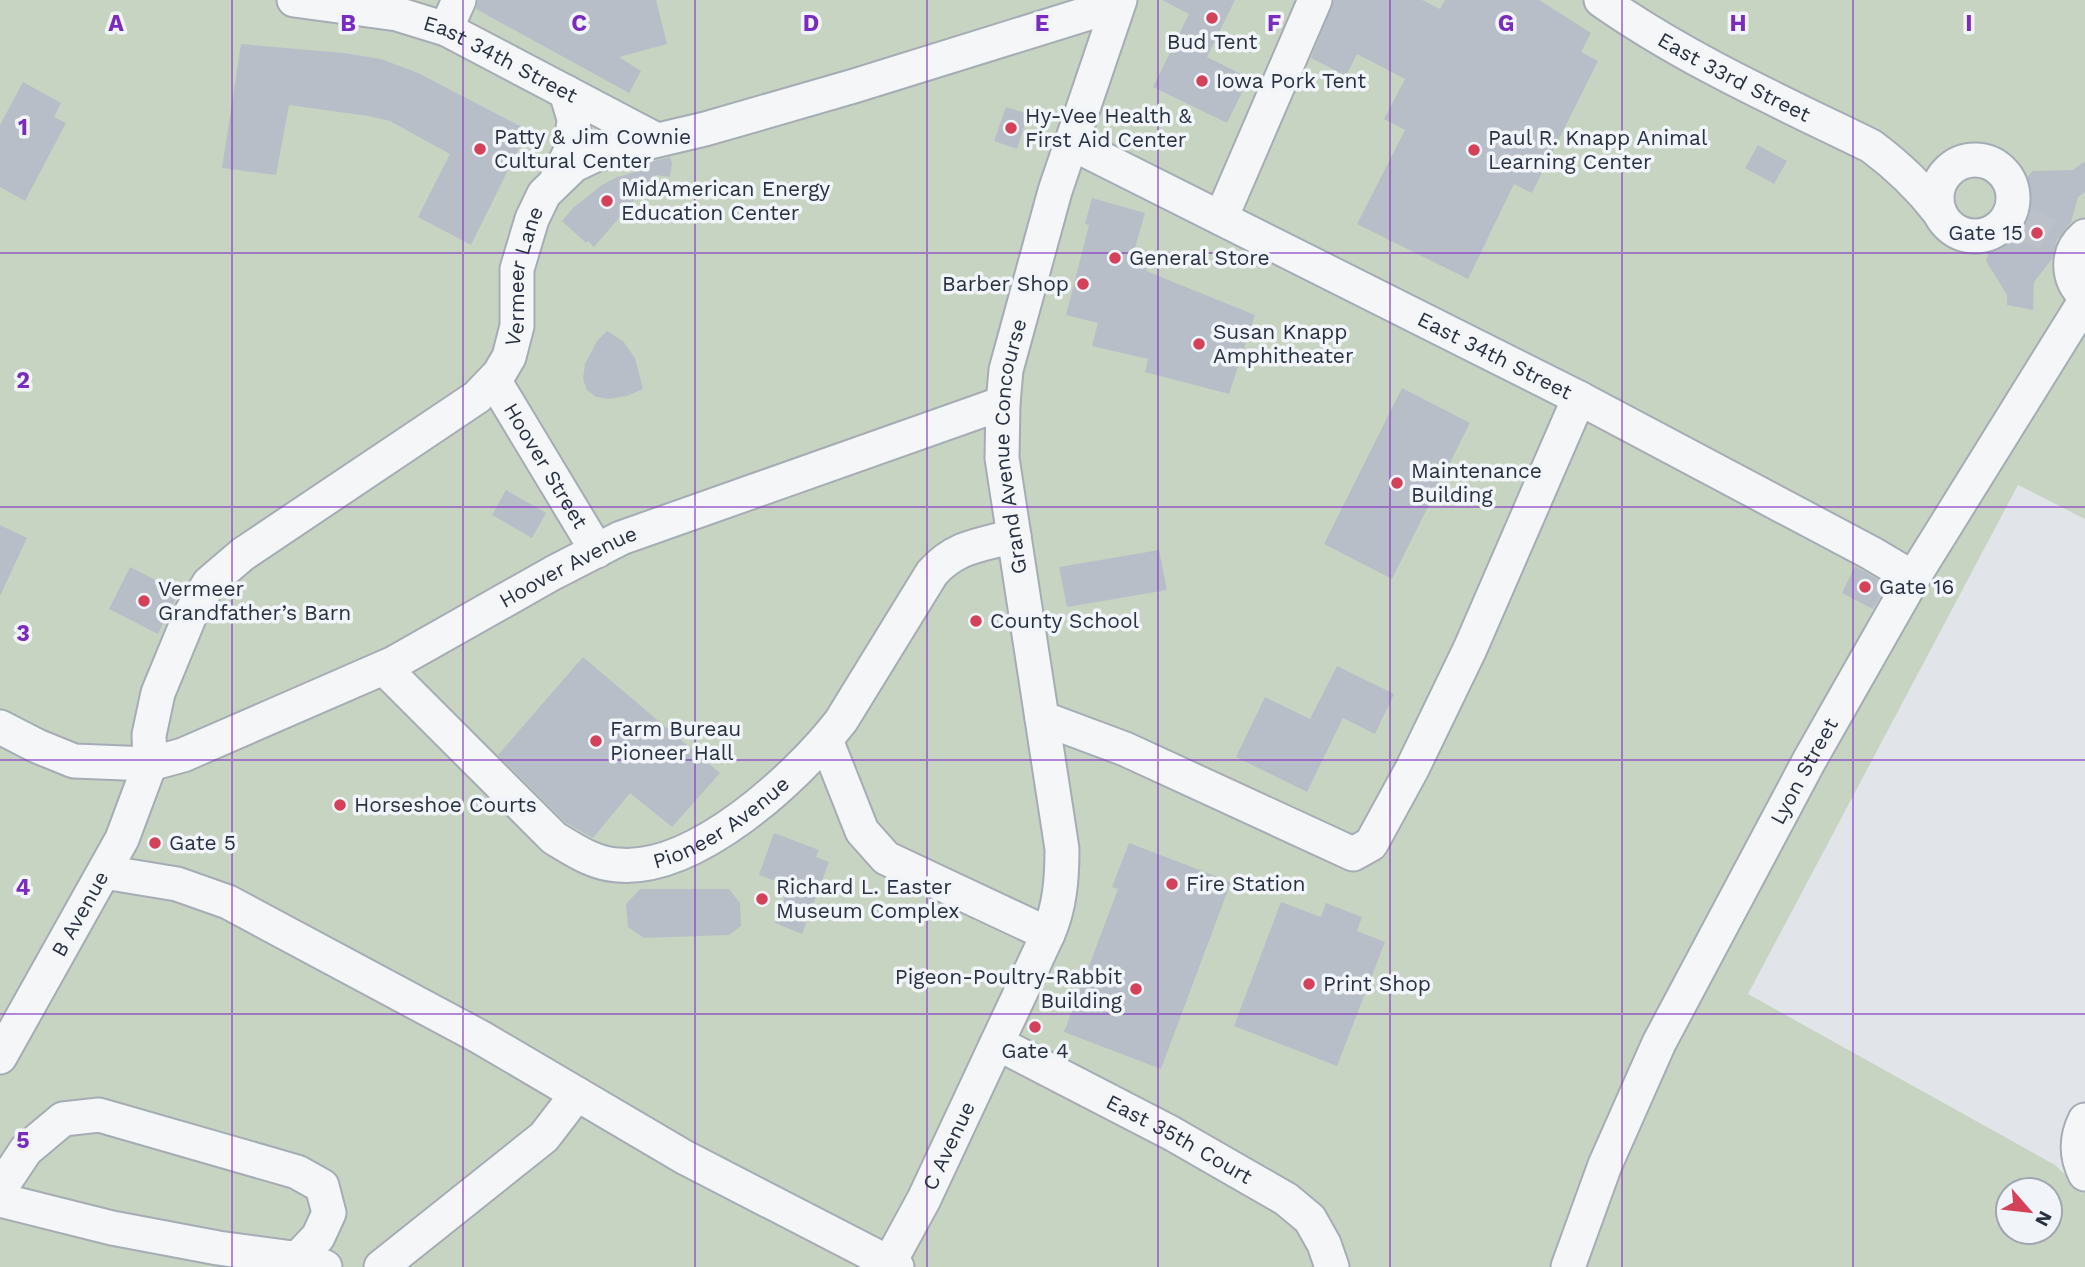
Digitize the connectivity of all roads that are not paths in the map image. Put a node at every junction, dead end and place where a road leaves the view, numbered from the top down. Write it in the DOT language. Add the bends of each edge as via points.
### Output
graph roads {
  1 [pos="294,0"];
  2 [pos="1315,0"];
  3 [pos="1601,0"];
  4 [pos="1119,2"];
  5 [pos="452,14"];
  6 [pos="566,92"];
  7 [pos="657,140"];
  8 [pos="1071,143"];
  9 [pos="1871,146"];
  10 [pos="1976,160"];
  11 [pos="555,184"];
  12 [pos="1939,212"];
  13 [pos="1221,218"];
  14 [pos="2073,243"];
  15 [pos="2085,298"];
  16 [pos="494,380"];
  17 [pos="1579,398"];
  18 [pos="1003,403"];
  19 [pos="1014,536"];
  20 [pos="597,551"];
  21 [pos="1913,578"];
  22 [pos="384,668"];
  23 [pos="1042,718"];
  24 [pos="0,727"];
  25 [pos="826,740"];
  26 [pos="150,764"];
  27 [pos="104,873"];
  28 [pos="1048,934"];
  29 [pos="1003,1032"];
  30 [pos="0,1057"];
  31 [pos="577,1094"];
  32 [pos="2085,1120"];
  33 [pos="2085,1174"];
  34 [pos="0,1189"];
  35 [pos="0,1200"];
  36 [pos="311,1263"];
  37 [pos="891,1266"];
  38 [pos="381,1267"];
  39 [pos="1332,1267"];
  40 [pos="1568,1267"];
  1 -- 5 [label="street, East 34th Street" via="397,14"];
  2 -- 13 [label="street"];
  3 -- 9 [label="street, East 33rd Street" via="1698,61"];
  4 -- 7 [label="street, Vermeer Lane" via="854,86"];
  4 -- 8 [label="street, Grand Avenue Concourse"];
  5 -- 6 [label="street, East 34th Street"];
  6 -- 7 [label="street, East 34th Street"];
  6 -- 11 [label="street" via="574,119 571,150"];
  7 -- 11 [label="street, Vermeer Lane" via="595,155 575,165"];
  8 -- 13 [label="street, East 34th Street"];
  8 -- 18 [label="street, Grand Avenue Concourse" via="1006,370"];
  9 -- 10 [label="street, East 33rd Street" via="1934,158"];
  9 -- 12 [label="street, East 33rd Street" via="1918,185"];
  10 -- 12 [label="street" via="1964,161 1944,176 1938,187"];
  10 -- 12 [label="street, East 33rd Street" via="1989,162 2008,179 2014,217 1995,231 1973,237 1952,229"];
  11 -- 16 [label="street, Vermeer Lane" via="544,194 532,219 517,269 517,326 509,357"];
  13 -- 17 [label="street, East 34th Street"];
  14 -- 15 [label="street, Lyon Street" via="2070,270"];
  15 -- 21 [label="street, Lyon Street"];
  16 -- 20 [label="street, Hoover Street"];
  16 -- 26 [label="street, Vermeer Lane" via="477,397 243,554 209,583 191,613 158,693 149,735"];
  17 -- 21 [label="street, East 34th Street"];
  17 -- 23 [label="street" via="1470,649 1371,844 1353,854 1125,749"];
  18 -- 19 [label="street, Grand Avenue Concourse" via="1002,458"];
  18 -- 20 [label="street, Hoover Avenue" via="621,538"];
  19 -- 23 [label="street, Grand Avenue Concourse"];
  19 -- 25 [label="street, Pioneer Avenue" via="959,550 932,572"];
  20 -- 22 [label="street, Hoover Avenue"];
  21 -- 40 [label="street, Lyon Street" via="1809,761 1659,1044 1605,1165"];
  22 -- 25 [label="street, Pioneer Avenue" via="554,838 583,856 617,866 651,864 705,841 752,809"];
  22 -- 26 [label="street, Hoover Avenue" via="183,755"];
  23 -- 28 [label="street, Grand Avenue Concourse" via="1063,880"];
  24 -- 26 [label="street, Hoover Avenue" via="74,761"];
  25 -- 28 [label="street" via="862,831 886,858"];
  26 -- 27 [label="street, B Avenue"];
  27 -- 30 [label="street, B Avenue"];
  27 -- 31 [label="street" via="177,884 228,902"];
  28 -- 29 [label="street, Grand Avenue Concourse"];
  29 -- 37 [label="street, C Avenue"];
  29 -- 39 [label="street, East 35th Court" via="1286,1199 1310,1219"];
  31 -- 37 [label="street" via="684,1157"];
  31 -- 38 [label="street" via="544,1137"];
  32 -- 33 [label="street" via="2079,1132 2078,1155"];
  34 -- 36 [label="street" via="26,1150 63,1119 99,1115 297,1172 322,1186 329,1213"];
  35 -- 36 [label="street" via="112,1228"];
}
